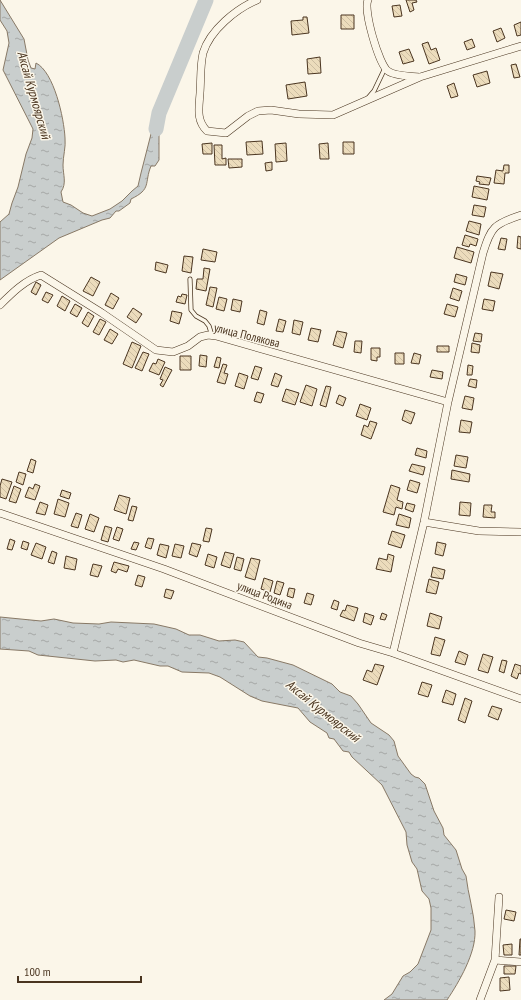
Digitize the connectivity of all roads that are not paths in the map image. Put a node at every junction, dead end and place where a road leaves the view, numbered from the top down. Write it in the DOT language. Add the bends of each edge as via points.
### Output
graph roads {
  1 [pos="257,0"];
  2 [pos="368,0"];
  3 [pos="521,46"];
  4 [pos="385,67"];
  5 [pos="420,77"];
  6 [pos="367,100"];
  7 [pos="521,215"];
  8 [pos="190,279"];
  9 [pos="0,305"];
  10 [pos="212,336"];
  11 [pos="448,402"];
  12 [pos="0,513"];
  13 [pos="424,522"];
  14 [pos="521,532"];
  15 [pos="393,653"];
  16 [pos="521,699"];
  17 [pos="499,897"];
  18 [pos="495,960"];
  19 [pos="521,962"];
  20 [pos="480,1000"];
  1 -- 6 [label="street" via="233,14 220,26 204,51 198,111 202,126 207,131 226,133 258,111 332,115"];
  2 -- 4 [label="street" via="366,15"];
  3 -- 5 [label="street"];
  4 -- 5 [label="street" via="388,71 398,74"];
  4 -- 6 [label="lane"];
  5 -- 6 [label="street"];
  7 -- 11 [label="street" via="499,223 492,228 488,237"];
  8 -- 10 [label="lane" via="192,310 209,326"];
  9 -- 10 [label="street, улица Полякова" via="20,286 41,275 156,350 181,350 200,337"];
  10 -- 11 [label="street, улица Полякова"];
  11 -- 13 [label="street"];
  12 -- 15 [label="street, улица Родина" via="164,569 359,643"];
  13 -- 14 [label="street" via="479,531"];
  13 -- 15 [label="street"];
  15 -- 16 [label="street, улица Родина"];
  17 -- 18 [label="street"];
  18 -- 19 [label="street"];
  18 -- 20 [label="street"];
}
